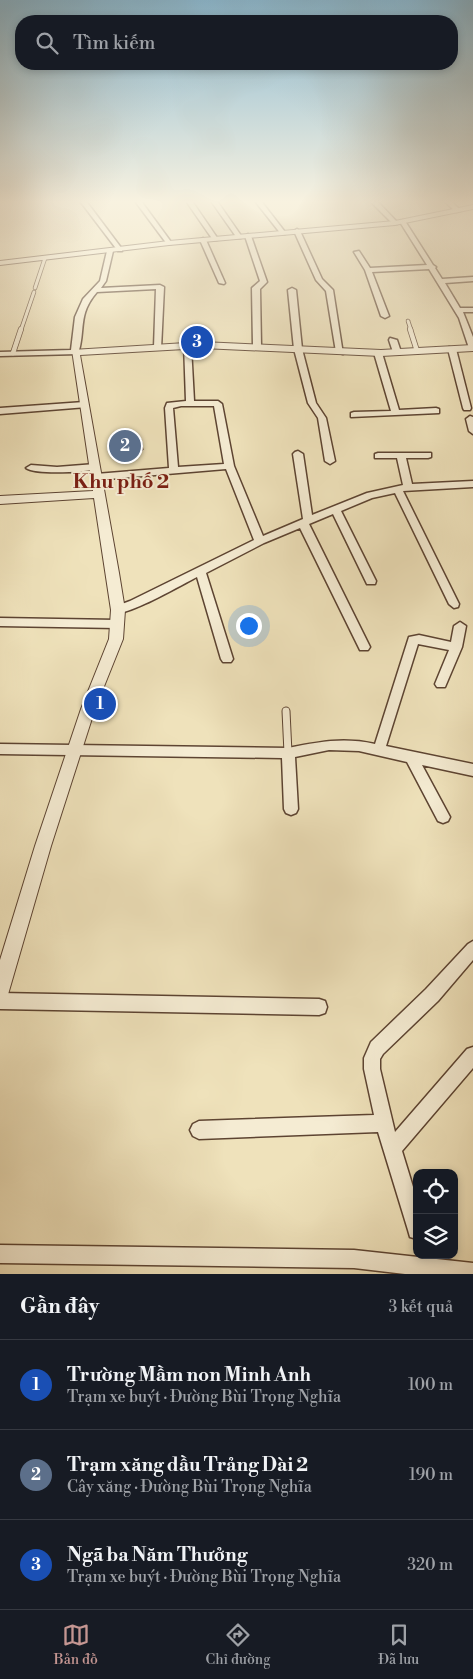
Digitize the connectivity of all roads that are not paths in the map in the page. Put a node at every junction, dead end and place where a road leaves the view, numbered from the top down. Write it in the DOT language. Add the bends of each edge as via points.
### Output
graph roads {
  1 [pos="23,260"];
  2 [pos="44,260"];
  3 [pos="108,260"];
  4 [pos="212,260"];
  5 [pos="255,260"];
  6 [pos="310,260"];
  7 [pos="362,260"];
  8 [pos="428,260"];
  9 [pos="0,263"];
  10 [pos="433,267"];
  11 [pos="368,270"];
  12 [pos="473,278"];
  13 [pos="442,281"];
  14 [pos="222,283"];
  15 [pos="94,290"];
  16 [pos="292,290"];
  17 [pos="459,310"];
  18 [pos="473,310"];
  19 [pos="385,316"];
  20 [pos="408,321"];
  21 [pos="187,346"];
  22 [pos="257,346"];
  23 [pos="158,347"];
  24 [pos="473,348"];
  25 [pos="298,349"];
  26 [pos="452,349"];
  27 [pos="417,351"];
  28 [pos="75,352"];
  29 [pos="340,352"];
  30 [pos="14,353"];
  31 [pos="378,353"];
  32 [pos="0,354"];
  33 [pos="190,403"];
  34 [pos="84,404"];
  35 [pos="467,408"];
  36 [pos="0,411"];
  37 [pos="436,411"];
  38 [pos="396,413"];
  39 [pos="354,415"];
  40 [pos="470,419"];
  41 [pos="473,431"];
  42 [pos="298,454"];
  43 [pos="378,456"];
  44 [pos="401,456"];
  45 [pos="428,456"];
  46 [pos="330,461"];
  47 [pos="229,466"];
  48 [pos="31,468"];
  49 [pos="174,470"];
  50 [pos="96,472"];
  51 [pos="402,487"];
  52 [pos="472,487"];
  53 [pos="99,494"];
  54 [pos="0,500"];
  55 [pos="336,509"];
  56 [pos="305,522"];
  57 [pos="260,541"];
  58 [pos="200,571"];
  59 [pos="371,581"];
  60 [pos="454,604"];
  61 [pos="118,610"];
  62 [pos="0,622"];
  63 [pos="117,624"];
  64 [pos="460,626"];
  65 [pos="364,647"];
  66 [pos="456,647"];
  67 [pos="228,659"];
  68 [pos="441,684"];
  69 [pos="286,711"];
  70 [pos="0,749"];
  71 [pos="76,750"];
  72 [pos="379,750"];
  73 [pos="288,753"];
  74 [pos="412,758"];
  75 [pos="473,770"];
  76 [pos="291,809"];
  77 [pos="443,817"];
  78 [pos="473,949"];
  79 [pos="4,966"];
  80 [pos="0,991"];
  81 [pos="0,1001"];
  82 [pos="319,1007"];
  83 [pos="473,1055"];
  84 [pos="384,1123"];
  85 [pos="199,1130"];
  86 [pos="393,1148"];
  87 [pos="413,1216"];
  88 [pos="0,1254"];
  89 [pos="426,1261"];
  90 [pos="473,1272"];
  1 -- 9 [label="street"];
  2 -- 30 [label="lane"];
  3 -- 15 [label="street" via="103,281"];
  4 -- 14 [label="street"];
  5 -- 22 [label="street" via="264,282 256,288"];
  6 -- 29 [label="street" via="319,280 329,290"];
  7 -- 11 [label="street"];
  8 -- 10 [label="street"];
  10 -- 11 [label="street"];
  10 -- 13 [label="street"];
  11 -- 19 [label="street"];
  12 -- 13 [label="street"];
  13 -- 17 [label="street"];
  15 -- 23 [label="street" via="160,287"];
  15 -- 28 [label="street" via="79,317"];
  16 -- 25 [label="street"];
  17 -- 18 [label="street"];
  17 -- 24 [label="street"];
  20 -- 27 [label="lane"];
  21 -- 22 [label="street"];
  21 -- 23 [label="street"];
  21 -- 33 [label="street"];
  22 -- 25 [label="street"];
  23 -- 28 [label="street"];
  24 -- 26 [label="street"];
  25 -- 29 [label="street"];
  25 -- 46 [label="street" via="312,403 322,418"];
  26 -- 27 [label="street"];
  26 -- 35 [label="street"];
  27 -- 31 [label="street" via="395,346"];
  28 -- 30 [label="street"];
  28 -- 34 [label="street"];
  29 -- 31 [label="street"];
  30 -- 32 [label="street"];
  31 -- 38 [label="street"];
  33 -- 47 [label="street" via="218,404"];
  33 -- 49 [label="street" via="174,404 169,408"];
  34 -- 36 [label="street"];
  34 -- 50 [label="street"];
  37 -- 38 [label="street"];
  38 -- 39 [label="street"];
  40 -- 41 [label="street"];
  42 -- 56 [label="street"];
  43 -- 44 [label="street"];
  44 -- 45 [label="street"];
  44 -- 51 [label="street"];
  47 -- 49 [label="street"];
  47 -- 57 [label="street"];
  48 -- 50 [label="street"];
  49 -- 50 [label="street"];
  50 -- 53 [label="street"];
  51 -- 52 [label="street"];
  51 -- 55 [label="street" via="370,495"];
  51 -- 60 [label="street"];
  53 -- 54 [label="street"];
  53 -- 61 [label="street"];
  55 -- 56 [label="street"];
  55 -- 59 [label="street"];
  56 -- 57 [label="street"];
  56 -- 65 [label="street"];
  57 -- 58 [label="street"];
  58 -- 61 [label="street"];
  58 -- 67 [label="street"];
  61 -- 63 [label="street"];
  62 -- 63 [label="street"];
  63 -- 71 [label="street" via="116,639 88,709"];
  64 -- 66 [label="street"];
  66 -- 68 [label="street"];
  66 -- 72 [label="street" via="419,638 413,640"];
  69 -- 73 [label="lane"];
  70 -- 71 [label="street"];
  71 -- 73 [label="street"];
  71 -- 79 [label="street"];
  72 -- 73 [label="street" via="329,745"];
  72 -- 74 [label="street"];
  73 -- 76 [label="street"];
  74 -- 75 [label="street"];
  74 -- 77 [label="street"];
  78 -- 84 [label="street" via="432,995 377,1048 372,1058 372,1069"];
  79 -- 80 [label="street"];
  81 -- 82 [label="street"];
  83 -- 86 [label="street"];
  84 -- 85 [label="street"];
  84 -- 86 [label="street"];
  86 -- 87 [label="street"];
  88 -- 89 [label="street"];
  89 -- 90 [label="street"];
}
